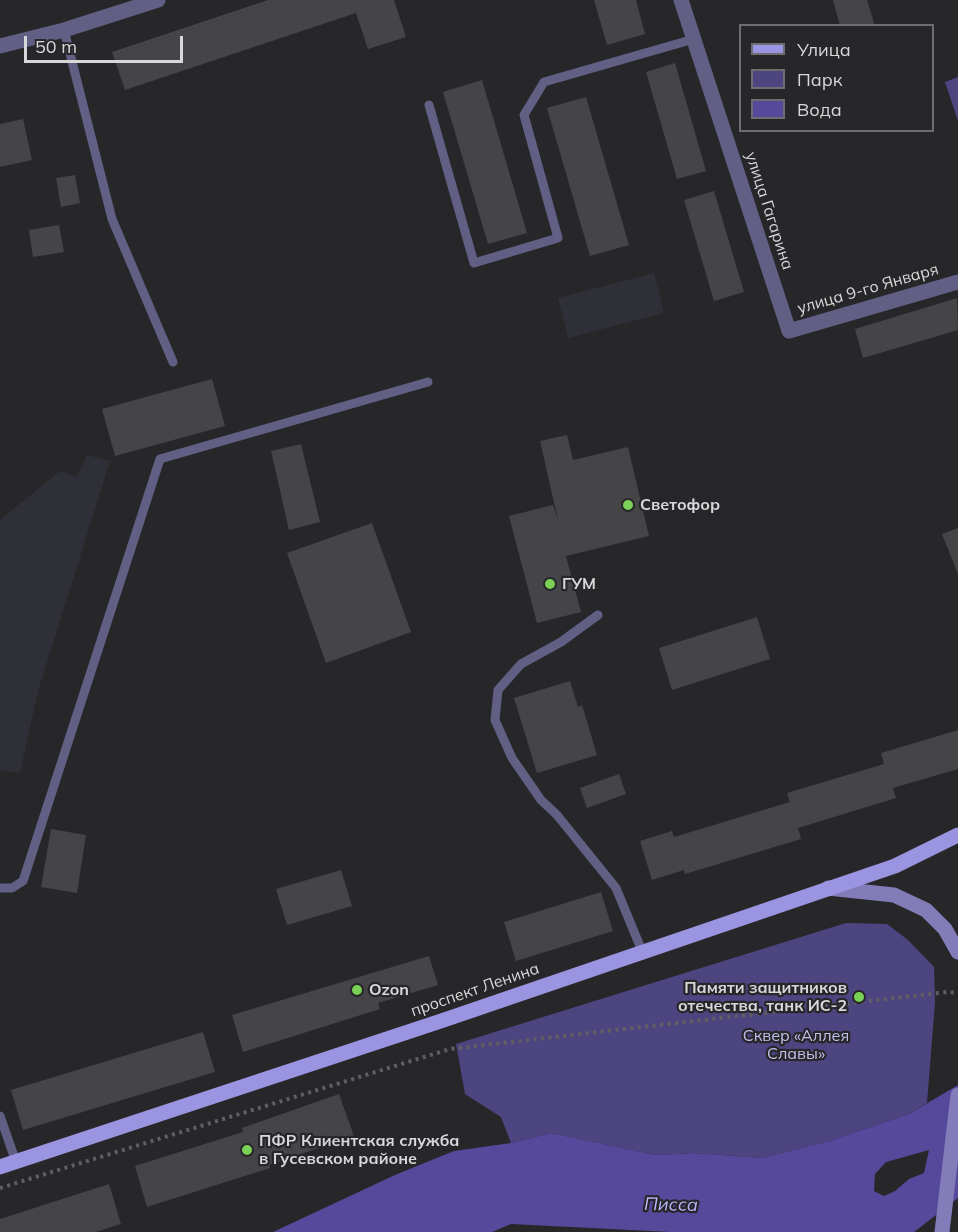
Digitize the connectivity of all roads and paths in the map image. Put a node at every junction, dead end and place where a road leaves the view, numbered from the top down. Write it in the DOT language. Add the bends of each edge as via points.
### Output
graph roads {
  1 [pos="158,0"];
  2 [pos="681,0"];
  3 [pos="64,30"];
  4 [pos="694,39"];
  5 [pos="0,46"];
  6 [pos="429,105"];
  7 [pos="958,282"];
  8 [pos="789,331"];
  9 [pos="173,362"];
  10 [pos="428,382"];
  11 [pos="598,615"];
  12 [pos="958,835"];
  13 [pos="0,888"];
  14 [pos="828,888"];
  15 [pos="642,951"];
  16 [pos="958,952"];
  17 [pos="958,993"];
  18 [pos="958,1095"];
  19 [pos="0,1116"];
  20 [pos="15,1162"];
  21 [pos="0,1167"];
  22 [pos="0,1188"];
  23 [pos="942,1232"];
  1 -- 3 [label="street"];
  2 -- 4 [label="street, улица Гагарина"];
  3 -- 5 [label="street"];
  3 -- 9 [label="lane" via="112,219"];
  4 -- 6 [label="lane" via="544,82 524,116 558,238 474,263"];
  4 -- 8 [label="street, улица Гагарина"];
  7 -- 8 [label="street, улица 9-го Января"];
  10 -- 13 [label="lane" via="160,459 23,881 12,888"];
  11 -- 15 [label="lane" via="521,664 498,690 495,720 512,759 541,800 616,888"];
  12 -- 14 [label="main road, проспект Ленина" via="895,866"];
  14 -- 15 [label="main road, проспект Ленина"];
  14 -- 16 [label="main road" via="894,895 926,910 945,929"];
  15 -- 20 [label="main road, проспект Ленина"];
  17 -- 22 [label="path" via="450,1049"];
  18 -- 23 [label="main road"];
  19 -- 20 [label="lane"];
  20 -- 21 [label="main road, проспект Ленина"];
}
